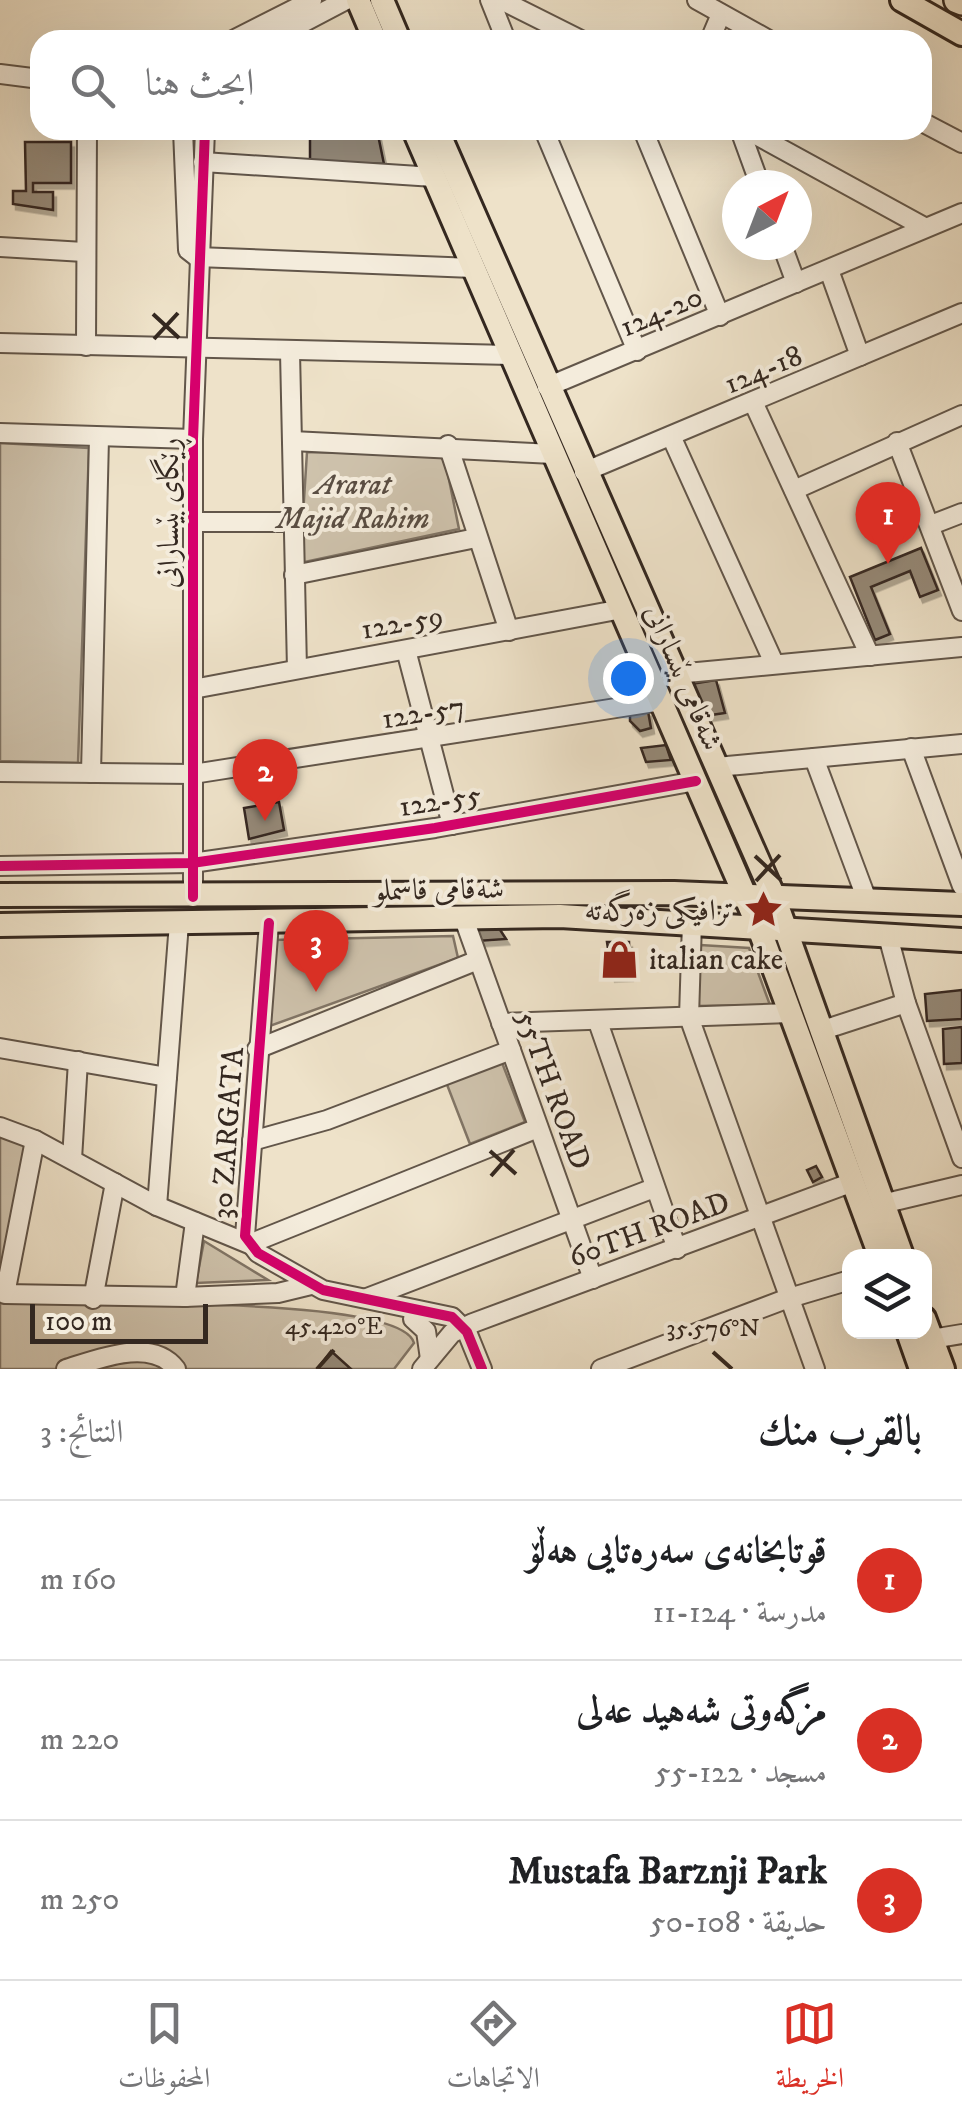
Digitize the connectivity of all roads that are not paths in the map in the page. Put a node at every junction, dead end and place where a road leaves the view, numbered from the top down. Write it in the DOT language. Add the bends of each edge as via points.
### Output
graph roads {
  1 [pos="312,0"];
  2 [pos="346,0"];
  3 [pos="358,0"];
  4 [pos="382,0"];
  5 [pos="490,0"];
  6 [pos="501,0"];
  7 [pos="697,0"];
  8 [pos="902,0"];
  9 [pos="721,14"];
  10 [pos="253,30"];
  11 [pos="289,30"];
  12 [pos="371,30"];
  13 [pos="395,30"];
  14 [pos="502,30"];
  15 [pos="562,30"];
  16 [pos="714,30"];
  17 [pos="751,30"];
  18 [pos="962,34"];
  19 [pos="0,74"];
  20 [pos="30,78"];
  21 [pos="932,127"];
  22 [pos="87,140"];
  23 [pos="183,140"];
  24 [pos="203,140"];
  25 [pos="418,140"];
  26 [pos="441,140"];
  27 [pos="548,140"];
  28 [pos="647,140"];
  29 [pos="746,140"];
  30 [pos="761,140"];
  31 [pos="962,143"];
  32 [pos="202,162"];
  33 [pos="755,170"];
  34 [pos="434,177"];
  35 [pos="962,213"];
  36 [pos="924,228"];
  37 [pos="0,247"];
  38 [pos="84,252"];
  39 [pos="197,257"];
  40 [pos="788,260"];
  41 [pos="473,268"];
  42 [pos="828,270"];
  43 [pos="796,283"];
  44 [pos="962,314"];
  45 [pos="720,316"];
  46 [pos="0,343"];
  47 [pos="86,346"];
  48 [pos="196,349"];
  49 [pos="637,351"];
  50 [pos="290,352"];
  51 [pos="511,356"];
  52 [pos="860,356"];
  53 [pos="547,388"];
  54 [pos="754,404"];
  55 [pos="962,415"];
  56 [pos="550,420"];
  57 [pos="0,432"];
  58 [pos="671,436"];
  59 [pos="99,438"];
  60 [pos="193,438"];
  61 [pos="292,441"];
  62 [pos="897,442"];
  63 [pos="448,445"];
  64 [pos="554,454"];
  65 [pos="584,472"];
  66 [pos="794,490"];
  67 [pos="962,513"];
  68 [pos="193,522"];
  69 [pos="292,522"];
  70 [pos="932,525"];
  71 [pos="476,538"];
  72 [pos="954,564"];
  73 [pos="294,575"];
  74 [pos="622,609"];
  75 [pos="962,611"];
  76 [pos="509,631"];
  77 [pos="962,648"];
  78 [pos="406,650"];
  79 [pos="870,656"];
  80 [pos="774,663"];
  81 [pos="297,670"];
  82 [pos="676,674"];
  83 [pos="193,690"];
  84 [pos="661,700"];
  85 [pos="429,739"];
  86 [pos="962,744"];
  87 [pos="911,748"];
  88 [pos="814,758"];
  89 [pos="716,767"];
  90 [pos="0,772"];
  91 [pos="91,773"];
  92 [pos="193,774"];
  93 [pos="696,781"];
  94 [pos="452,824"];
  95 [pos="962,828"];
  96 [pos="940,830"];
  97 [pos="192,863"];
  98 [pos="0,866"];
  99 [pos="962,886"];
  100 [pos="0,895"];
  101 [pos="192,897"];
  102 [pos="746,897"];
  103 [pos="774,897"];
  104 [pos="868,900"];
  105 [pos="962,904"];
  106 [pos="464,919"];
  107 [pos="692,922"];
  108 [pos="179,923"];
  109 [pos="270,923"];
  110 [pos="0,924"];
  111 [pos="758,928"];
  112 [pos="786,930"];
  113 [pos="888,936"];
  114 [pos="962,940"];
  115 [pos="478,960"];
  116 [pos="906,1003"];
  117 [pos="790,1013"];
  118 [pos="689,1017"];
  119 [pos="501,1022"];
  120 [pos="598,1022"];
  121 [pos="820,1031"];
  122 [pos="0,1048"];
  123 [pos="257,1050"];
  124 [pos="511,1050"];
  125 [pos="78,1061"];
  126 [pos="167,1077"];
  127 [pos="827,1082"];
  128 [pos="0,1127"];
  129 [pos="538,1128"];
  130 [pos="35,1140"];
  131 [pos="252,1141"];
  132 [pos="962,1158"];
  133 [pos="72,1159"];
  134 [pos="853,1182"];
  135 [pos="115,1183"];
  136 [pos="962,1185"];
  137 [pos="654,1188"];
  138 [pos="882,1204"];
  139 [pos="157,1206"];
  140 [pos="764,1216"];
  141 [pos="572,1220"];
  142 [pos="195,1222"];
  143 [pos="249,1244"];
  144 [pos="678,1249"];
  145 [pos="877,1249"];
  146 [pos="899,1249"];
  147 [pos="593,1279"];
  148 [pos="842,1282"];
  149 [pos="311,1285"];
  150 [pos="335,1294"];
  151 [pos="185,1296"];
  152 [pos="366,1298"];
  153 [pos="93,1299"];
  154 [pos="786,1299"];
  155 [pos="412,1319"];
  156 [pos="932,1330"];
  157 [pos="458,1334"];
  158 [pos="962,1334"];
  159 [pos="911,1339"];
  160 [pos="932,1339"];
  161 [pos="429,1365"];
  162 [pos="66,1369"];
  163 [pos="176,1369"];
  164 [pos="472,1369"];
  165 [pos="482,1369"];
  166 [pos="601,1369"];
  167 [pos="815,1369"];
  168 [pos="922,1369"];
  169 [pos="943,1369"];
  1 -- 10 [label="street"];
  2 -- 11 [label="street"];
  3 -- 12 [label="main road"];
  4 -- 13 [label="main road"];
  5 -- 14 [label="street"];
  6 -- 15 [label="street"];
  7 -- 9 [label="street"];
  8 -- 18 [label="main road"];
  9 -- 16 [label="street"];
  9 -- 17 [label="street"];
  19 -- 20 [label="street"];
  21 -- 31 [label="street"];
  22 -- 38 [label="street"];
  23 -- 39 [label="street, ڕێگای بێسارانی" via="188,250"];
  24 -- 32 [label="street, ڕێگای بێسارانی"];
  25 -- 34 [label="main road, شەقامی بێسارانی"];
  26 -- 53 [label="main road, شەقامی بێسارانی"];
  27 -- 49 [label="street"];
  28 -- 45 [label="street"];
  29 -- 33 [label="street"];
  30 -- 36 [label="street"];
  32 -- 34 [label="street"];
  32 -- 39 [label="street, ڕێگای بێسارانی"];
  34 -- 41 [label="main road, شەقامی بێسارانی"];
  35 -- 36 [label="street, 124-20"];
  36 -- 42 [label="street, 124-20"];
  37 -- 38 [label="street"];
  38 -- 47 [label="street"];
  39 -- 41 [label="street"];
  39 -- 48 [label="street, ڕێگای بێسارانی"];
  40 -- 43 [label="street"];
  41 -- 51 [label="main road, شەقامی بێسارانی"];
  42 -- 43 [label="street, 124-20"];
  42 -- 52 [label="street"];
  43 -- 45 [label="street, 124-20"];
  44 -- 52 [label="street, 124-18"];
  45 -- 49 [label="street, 124-20"];
  46 -- 47 [label="street"];
  47 -- 48 [label="street"];
  48 -- 50 [label="street"];
  48 -- 60 [label="street, ڕێگای بێسارانی"];
  49 -- 53 [label="street, 124-20"];
  50 -- 51 [label="street"];
  50 -- 61 [label="street"];
  51 -- 56 [label="main road, شەقامی بێسارانی"];
  52 -- 54 [label="street, 124-18"];
  53 -- 56 [label="main road, شەقامی بێسارانی"];
  54 -- 58 [label="street, 124-18"];
  54 -- 66 [label="street"];
  55 -- 62 [label="street"];
  56 -- 64 [label="main road, شەقامی بێسارانی"];
  56 -- 65 [label="main road, شەقامی بێسارانی"];
  57 -- 59 [label="street"];
  58 -- 65 [label="street, 124-18"];
  58 -- 80 [label="street"];
  59 -- 60 [label="street"];
  59 -- 91 [label="street"];
  60 -- 68 [label="street, ڕێگای بێسارانی"];
  61 -- 63 [label="street"];
  61 -- 69 [label="street"];
  62 -- 66 [label="street"];
  62 -- 70 [label="street"];
  63 -- 64 [label="street"];
  63 -- 71 [label="street"];
  64 -- 74 [label="main road, شەقامی بێسارانی"];
  65 -- 82 [label="main road, شەقامی بێسارانی"];
  66 -- 79 [label="street"];
  67 -- 70 [label="street"];
  68 -- 69 [label="street"];
  68 -- 83 [label="street, ڕێگای بێسارانی"];
  69 -- 73 [label="street"];
  70 -- 72 [label="street"];
  71 -- 73 [label="street"];
  71 -- 76 [label="street"];
  72 -- 75 [label="street"];
  73 -- 81 [label="street"];
  74 -- 76 [label="street, 122-59"];
  74 -- 84 [label="main road, شەقامی بێسارانی"];
  76 -- 78 [label="street, 122-59"];
  77 -- 79 [label="street"];
  78 -- 81 [label="street, 122-59"];
  78 -- 85 [label="street"];
  79 -- 80 [label="street"];
  80 -- 82 [label="street"];
  81 -- 83 [label="street, 122-59"];
  82 -- 89 [label="main road, شەقامی بێسارانی"];
  83 -- 92 [label="street, ڕێگای بێسارانی"];
  84 -- 85 [label="street, 122-57"];
  84 -- 93 [label="main road, شەقامی بێسارانی"];
  85 -- 92 [label="street, 122-57"];
  85 -- 94 [label="street"];
  86 -- 87 [label="street"];
  87 -- 88 [label="street"];
  87 -- 96 [label="street"];
  88 -- 89 [label="street"];
  88 -- 104 [label="street"];
  89 -- 103 [label="main road, شەقامی بێسارانی"];
  90 -- 91 [label="street, 122-57"];
  91 -- 92 [label="street, 122-57"];
  92 -- 97 [label="street, ڕێگای بێسارانی"];
  93 -- 94 [label="street, 122-55"];
  93 -- 102 [label="main road, شەقامی بێسارانی"];
  94 -- 97 [label="street, 122-55"];
  95 -- 96 [label="street"];
  96 -- 99 [label="street"];
  97 -- 98 [label="street, 122-55"];
  97 -- 101 [label="street, ڕێگای بێسارانی"];
  100 -- 101 [label="main road, شەقامی قاسملو"];
  101 -- 102 [label="main road, شەقامی قاسملو"];
  102 -- 103 [label="main road, شەقامی قاسملو"];
  102 -- 111 [label="main road, شەقامی بێسارانی"];
  103 -- 104 [label="main road, شەقامی قاسملو"];
  103 -- 112 [label="main road, شەقامی بێسارانی"];
  104 -- 105 [label="main road, شەقامی قاسملو"];
  106 -- 107 [label="main road, شەقامی قاسملو"];
  106 -- 109 [label="main road, شەقامی قاسملو"];
  106 -- 115 [label="street, 55TH ROAD"];
  107 -- 111 [label="main road, شەقامی قاسملو"];
  107 -- 118 [label="street"];
  108 -- 109 [label="main road, شەقامی قاسملو"];
  108 -- 110 [label="main road, شەقامی قاسملو"];
  108 -- 126 [label="street"];
  109 -- 123 [label="street, 30 ZARGATA"];
  111 -- 112 [label="main road, شەقامی قاسملو"];
  111 -- 117 [label="main road, شەقامی بێسارانی"];
  112 -- 113 [label="main road, شەقامی قاسملو"];
  112 -- 121 [label="main road, شەقامی بێسارانی"];
  113 -- 114 [label="main road, شەقامی قاسملو"];
  113 -- 116 [label="street"];
  115 -- 119 [label="street, 55TH ROAD"];
  115 -- 123 [label="street"];
  116 -- 121 [label="street"];
  116 -- 132 [label="street"];
  117 -- 118 [label="street"];
  117 -- 127 [label="main road, شەقامی بێسارانی"];
  118 -- 120 [label="street"];
  118 -- 140 [label="street"];
  119 -- 120 [label="street"];
  119 -- 124 [label="street, 55TH ROAD"];
  120 -- 137 [label="street"];
  121 -- 127 [label="main road, شەقامی بێسارانی"];
  122 -- 125 [label="street"];
  123 -- 131 [label="street, 30 ZARGATA"];
  124 -- 129 [label="street, 55TH ROAD"];
  124 -- 131 [label="street" via="327,1120"];
  125 -- 126 [label="street"];
  125 -- 133 [label="street"];
  126 -- 139 [label="street"];
  127 -- 134 [label="main road, شەقامی بێسارانی"];
  127 -- 138 [label="main road, شەقامی بێسارانی"];
  128 -- 130 [label="street"];
  129 -- 141 [label="street, 55TH ROAD"];
  129 -- 143 [label="street"];
  130 -- 133 [label="street"];
  130 -- 153 [label="street" via="5,1294"];
  131 -- 143 [label="street, 30 ZARGATA" via="243,1224"];
  133 -- 135 [label="street"];
  134 -- 140 [label="street, 60TH ROAD"];
  134 -- 145 [label="main road, شەقامی بێسارانی"];
  135 -- 139 [label="street"];
  135 -- 153 [label="street"];
  136 -- 138 [label="street"];
  137 -- 141 [label="street"];
  137 -- 144 [label="street"];
  138 -- 146 [label="main road, شەقامی بێسارانی"];
  139 -- 142 [label="street"];
  140 -- 144 [label="street, 60TH ROAD"];
  140 -- 154 [label="street"];
  141 -- 147 [label="street, 55TH ROAD"];
  141 -- 152 [label="street"];
  142 -- 143 [label="street"];
  142 -- 151 [label="street"];
  143 -- 149 [label="street, 30 ZARGATA"];
  144 -- 147 [label="street, 60TH ROAD"];
  147 -- 157 [label="street, 60TH ROAD"];
  148 -- 154 [label="street"];
  149 -- 150 [label="street, 30 ZARGATA"];
  149 -- 151 [label="street" via="278,1293"];
  150 -- 152 [label="street, 30 ZARGATA"];
  150 -- 155 [label="street"];
  151 -- 153 [label="street"];
  152 -- 157 [label="street, 30 ZARGATA" via="447,1315"];
  154 -- 166 [label="street"];
  154 -- 167 [label="street"];
  155 -- 157 [label="street"];
  155 -- 161 [label="street" via="430,1340"];
  156 -- 158 [label="street"];
  157 -- 161 [label="street"];
  157 -- 164 [label="street"];
  157 -- 165 [label="street"];
  159 -- 168 [label="main road"];
  160 -- 169 [label="main road"];
  162 -- 163 [label="street" via="142,1352 161,1355"];
}
